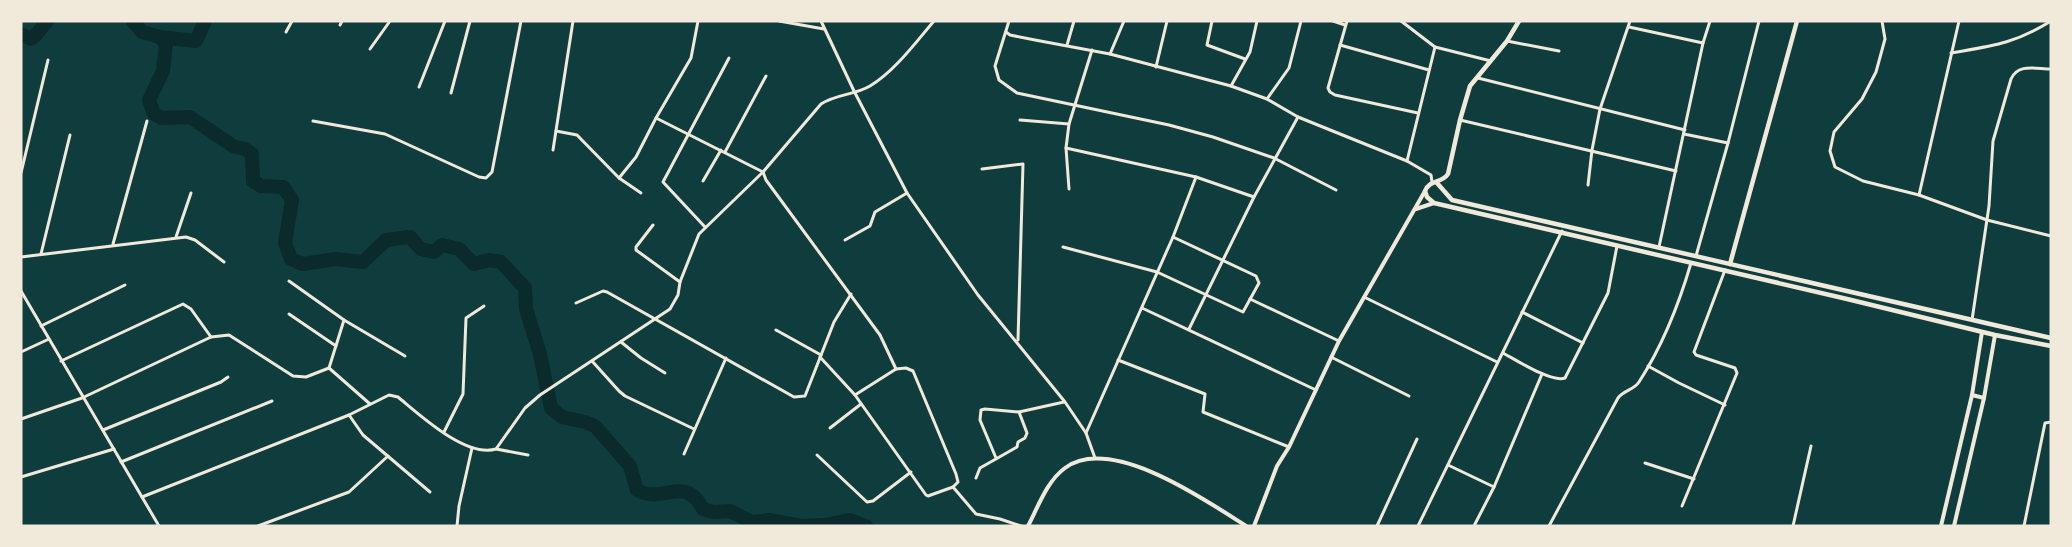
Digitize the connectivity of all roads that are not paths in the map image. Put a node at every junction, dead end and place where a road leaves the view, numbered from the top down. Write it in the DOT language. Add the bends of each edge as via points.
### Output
graph roads {
  1 [pos="292,21"];
  2 [pos="342,21"];
  3 [pos="390,21"];
  4 [pos="445,21"];
  5 [pos="471,21"];
  6 [pos="521,21"];
  7 [pos="573,21"];
  8 [pos="698,21"];
  9 [pos="779,21"];
  10 [pos="821,21"];
  11 [pos="934,21"];
  12 [pos="1009,21"];
  13 [pos="1074,21"];
  14 [pos="1124,21"];
  15 [pos="1167,21"];
  16 [pos="1212,21"];
  17 [pos="1257,21"];
  18 [pos="1301,21"];
  19 [pos="1333,21"];
  20 [pos="1401,21"];
  21 [pos="1518,21"];
  22 [pos="1630,21"];
  23 [pos="1710,21"];
  24 [pos="1760,21"];
  25 [pos="1797,21"];
  26 [pos="1882,21"];
  27 [pos="1959,21"];
  28 [pos="2051,21"];
  29 [pos="1346,23"];
  30 [pos="340,26"];
  31 [pos="1629,27"];
  32 [pos="825,29"];
  33 [pos="286,32"];
  34 [pos="1006,32"];
  35 [pos="1507,41"];
  36 [pos="1703,43"];
  37 [pos="1067,45"];
  38 [pos="1340,45"];
  39 [pos="1436,47"];
  40 [pos="370,50"];
  41 [pos="1092,50"];
  42 [pos="1558,51"];
  43 [pos="1951,53"];
  44 [pos="1110,54"];
  45 [pos="729,58"];
  46 [pos="1245,59"];
  47 [pos="48,60"];
  48 [pos="1491,61"];
  49 [pos="1156,67"];
  50 [pos="2051,69"];
  51 [pos="1429,70"];
  52 [pos="766,76"];
  53 [pos="1476,78"];
  54 [pos="1231,86"];
  55 [pos="420,87"];
  56 [pos="854,91"];
  57 [pos="451,93"];
  58 [pos="1267,99"];
  59 [pos="1075,104"];
  60 [pos="1600,109"];
  61 [pos="1418,113"];
  62 [pos="1298,117"];
  63 [pos="656,118"];
  64 [pos="1020,120"];
  65 [pos="1460,120"];
  66 [pos="147,121"];
  67 [pos="313,121"];
  68 [pos="1069,124"];
  69 [pos="556,132"];
  70 [pos="1685,132"];
  71 [pos="687,134"];
  72 [pos="70,135"];
  73 [pos="1728,143"];
  74 [pos="1066,148"];
  75 [pos="553,150"];
  76 [pos="1592,150"];
  77 [pos="723,151"];
  78 [pos="1274,158"];
  79 [pos="1407,161"];
  80 [pos="982,169"];
  81 [pos="1676,171"];
  82 [pos="764,172"];
  83 [pos="21,173"];
  84 [pos="1196,177"];
  85 [pos="619,178"];
  86 [pos="703,181"];
  87 [pos="1435,182"];
  88 [pos="1588,185"];
  89 [pos="1070,189"];
  90 [pos="1336,190"];
  91 [pos="1425,191"];
  92 [pos="191,193"];
  93 [pos="640,193"];
  94 [pos="907,193"];
  95 [pos="1919,195"];
  96 [pos="1254,196"];
  97 [pos="1434,203"];
  98 [pos="1415,210"];
  99 [pos="1987,220"];
  100 [pos="653,225"];
  101 [pos="705,227"];
  102 [pos="1562,231"];
  103 [pos="2051,236"];
  104 [pos="176,237"];
  105 [pos="1173,237"];
  106 [pos="845,240"];
  107 [pos="113,245"];
  108 [pos="1617,245"];
  109 [pos="1063,247"];
  110 [pos="1659,247"];
  111 [pos="41,254"];
  112 [pos="1696,256"];
  113 [pos="21,257"];
  114 [pos="1222,259"];
  115 [pos="224,262"];
  116 [pos="1691,262"];
  117 [pos="1730,264"];
  118 [pos="1725,270"];
  119 [pos="1157,272"];
  120 [pos="1782,276"];
  121 [pos="289,281"];
  122 [pos="680,282"];
  123 [pos="1780,284"];
  124 [pos="125,285"];
  125 [pos="21,291"];
  126 [pos="1849,292"];
  127 [pos="851,294"];
  128 [pos="1205,295"];
  129 [pos="1364,297"];
  130 [pos="1250,299"];
  131 [pos="1847,299"];
  132 [pos="576,303"];
  133 [pos="484,306"];
  134 [pos="1142,308"];
  135 [pos="1522,312"];
  136 [pos="289,314"];
  137 [pos="657,319"];
  138 [pos="344,320"];
  139 [pos="1972,320"];
  140 [pos="41,326"];
  141 [pos="1189,329"];
  142 [pos="776,330"];
  143 [pos="1982,332"];
  144 [pos="1995,335"];
  145 [pos="211,337"];
  146 [pos="2051,338"];
  147 [pos="49,339"];
  148 [pos="1339,341"];
  149 [pos="621,342"];
  150 [pos="1018,342"];
  151 [pos="1583,343"];
  152 [pos="336,346"];
  153 [pos="2051,346"];
  154 [pos="21,352"];
  155 [pos="1503,353"];
  156 [pos="405,356"];
  157 [pos="820,356"];
  158 [pos="1331,357"];
  159 [pos="726,358"];
  160 [pos="1118,360"];
  161 [pos="61,361"];
  162 [pos="592,361"];
  163 [pos="1498,363"];
  164 [pos="1648,366"];
  165 [pos="329,368"];
  166 [pos="896,369"];
  167 [pos="665,373"];
  168 [pos="1542,374"];
  169 [pos="228,377"];
  170 [pos="1316,390"];
  171 [pos="855,395"];
  172 [pos="1972,395"];
  173 [pos="1409,396"];
  174 [pos="82,398"];
  175 [pos="1984,398"];
  176 [pos="272,401"];
  177 [pos="1065,402"];
  178 [pos="370,404"];
  179 [pos="861,404"];
  180 [pos="1725,405"];
  181 [pos="1018,412"];
  182 [pos="350,415"];
  183 [pos="21,419"];
  184 [pos="2049,421"];
  185 [pos="830,428"];
  186 [pos="694,429"];
  187 [pos="103,430"];
  188 [pos="444,432"];
  189 [pos="1086,434"];
  190 [pos="1417,439"];
  191 [pos="1811,446"];
  192 [pos="1289,447"];
  193 [pos="472,448"];
  194 [pos="114,449"];
  195 [pos="496,449"];
  196 [pos="684,454"];
  197 [pos="528,455"];
  198 [pos="817,455"];
  199 [pos="388,456"];
  200 [pos="996,458"];
  201 [pos="1095,458"];
  202 [pos="121,462"];
  203 [pos="1645,463"];
  204 [pos="1448,465"];
  205 [pos="911,472"];
  206 [pos="21,477"];
  207 [pos="976,478"];
  208 [pos="1694,479"];
  209 [pos="953,487"];
  210 [pos="1494,487"];
  211 [pos="430,492"];
  212 [pos="142,497"];
  213 [pos="1682,506"];
  214 [pos="159,526"];
  215 [pos="258,526"];
  216 [pos="457,526"];
  217 [pos="1021,526"];
  218 [pos="1028,526"];
  219 [pos="1246,526"];
  220 [pos="1254,526"];
  221 [pos="1377,526"];
  222 [pos="1418,526"];
  223 [pos="1474,526"];
  224 [pos="1549,526"];
  225 [pos="1793,526"];
  226 [pos="1941,526"];
  227 [pos="1954,526"];
  228 [pos="2024,526"];
  1 -- 33 [label="street"];
  2 -- 30 [label="street"];
  3 -- 40 [label="street"];
  4 -- 55 [label="street"];
  5 -- 57 [label="street"];
  6 -- 67 [label="street" via="492,172 486,178 385,134"];
  7 -- 69 [label="street"];
  8 -- 63 [label="street" via="692,58"];
  9 -- 32 [label="street"];
  10 -- 32 [label="street"];
  11 -- 56 [label="street" via="881,78"];
  12 -- 34 [label="street"];
  13 -- 37 [label="street"];
  14 -- 44 [label="street"];
  15 -- 49 [label="street"];
  16 -- 46 [label="street" via="1207,45"];
  17 -- 46 [label="street"];
  18 -- 58 [label="street" via="1289,68"];
  19 -- 29 [label="street"];
  20 -- 39 [label="street"];
  21 -- 35 [label="main road"];
  22 -- 31 [label="street"];
  23 -- 36 [label="street"];
  24 -- 73 [label="street"];
  25 -- 117 [label="main road"];
  26 -- 95 [label="street" via="1886,39 1876,72 1862,99 1834,132 1830,152 1835,167 1863,181"];
  27 -- 43 [label="street"];
  28 -- 43 [label="street" via="2017,40"];
  29 -- 38 [label="street"];
  31 -- 36 [label="street"];
  31 -- 60 [label="street"];
  32 -- 56 [label="street"];
  34 -- 37 [label="street"];
  34 -- 59 [label="street" via="995,66 999,80 1017,93"];
  35 -- 42 [label="street"];
  35 -- 48 [label="main road"];
  36 -- 70 [label="street"];
  37 -- 41 [label="street"];
  38 -- 51 [label="street"];
  38 -- 61 [label="street" via="1330,92"];
  39 -- 48 [label="street"];
  39 -- 51 [label="street"];
  41 -- 44 [label="street"];
  41 -- 59 [label="street"];
  43 -- 95 [label="street"];
  44 -- 49 [label="street"];
  45 -- 71 [label="street"];
  46 -- 54 [label="street"];
  47 -- 83 [label="street"];
  48 -- 53 [label="main road"];
  49 -- 54 [label="street"];
  50 -- 99 [label="street" via="2021,68 2011,79 1993,141"];
  51 -- 61 [label="street"];
  52 -- 77 [label="street"];
  53 -- 60 [label="street"];
  53 -- 65 [label="main road"];
  54 -- 58 [label="street"];
  56 -- 82 [label="street" via="821,104"];
  56 -- 94 [label="street"];
  58 -- 62 [label="street"];
  59 -- 68 [label="street"];
  59 -- 78 [label="street" via="1169,125"];
  60 -- 70 [label="street"];
  60 -- 76 [label="street"];
  61 -- 79 [label="street"];
  62 -- 78 [label="street"];
  62 -- 79 [label="street"];
  63 -- 71 [label="street"];
  63 -- 85 [label="street" via="636,157"];
  64 -- 68 [label="street"];
  65 -- 76 [label="street"];
  65 -- 87 [label="main road" via="1448,174"];
  66 -- 107 [label="street"];
  68 -- 74 [label="street"];
  69 -- 75 [label="street"];
  69 -- 85 [label="street" via="577,135"];
  70 -- 73 [label="street"];
  70 -- 81 [label="street"];
  71 -- 77 [label="street"];
  71 -- 101 [label="street" via="663,183"];
  72 -- 111 [label="street"];
  73 -- 112 [label="street"];
  74 -- 84 [label="street"];
  74 -- 89 [label="street"];
  76 -- 81 [label="street"];
  76 -- 88 [label="street"];
  77 -- 82 [label="street"];
  77 -- 86 [label="street"];
  78 -- 90 [label="street"];
  78 -- 96 [label="street"];
  79 -- 87 [label="street" via="1431,175"];
  80 -- 150 [label="street" via="1023,164"];
  81 -- 110 [label="street"];
  82 -- 101 [label="street"];
  82 -- 127 [label="street" via="766,180"];
  84 -- 96 [label="street"];
  84 -- 105 [label="street"];
  85 -- 93 [label="street"];
  87 -- 91 [label="main road"];
  87 -- 110 [label="main road" via="1452,200"];
  91 -- 97 [label="main road"];
  91 -- 98 [label="street"];
  92 -- 104 [label="street"];
  94 -- 106 [label="street" via="875,212 870,226"];
  94 -- 150 [label="street" via="978,295"];
  95 -- 99 [label="street"];
  96 -- 114 [label="street"];
  97 -- 98 [label="street"];
  97 -- 102 [label="main road"];
  98 -- 129 [label="street"];
  99 -- 103 [label="street"];
  99 -- 139 [label="street"];
  100 -- 122 [label="street" via="636,250"];
  101 -- 122 [label="street"];
  102 -- 108 [label="main road"];
  102 -- 135 [label="street"];
  104 -- 107 [label="street"];
  104 -- 115 [label="street" via="195,240"];
  105 -- 114 [label="street"];
  105 -- 119 [label="street"];
  107 -- 111 [label="street"];
  108 -- 116 [label="main road"];
  108 -- 151 [label="street" via="1608,293"];
  109 -- 119 [label="street"];
  110 -- 112 [label="main road"];
  111 -- 113 [label="street"];
  112 -- 117 [label="main road"];
  114 -- 128 [label="street"];
  114 -- 130 [label="street" via="1256,276 1258,284"];
  116 -- 118 [label="main road"];
  116 -- 164 [label="street" via="1678,306"];
  117 -- 120 [label="main road"];
  118 -- 123 [label="main road"];
  118 -- 180 [label="street" via="1694,351 1737,371"];
  119 -- 128 [label="street"];
  119 -- 134 [label="street"];
  120 -- 123 [label="main road"];
  120 -- 126 [label="main road"];
  121 -- 138 [label="street"];
  122 -- 137 [label="street" via="674,304"];
  123 -- 131 [label="main road"];
  124 -- 140 [label="street"];
  125 -- 140 [label="street"];
  126 -- 131 [label="main road"];
  126 -- 139 [label="main road"];
  127 -- 157 [label="street"];
  127 -- 166 [label="street" via="880,335"];
  128 -- 130 [label="street" via="1243,312"];
  128 -- 141 [label="street"];
  129 -- 148 [label="street"];
  129 -- 163 [label="street"];
  130 -- 148 [label="street"];
  131 -- 143 [label="main road"];
  132 -- 137 [label="street" via="605,291"];
  133 -- 188 [label="street" via="466,318 463,394"];
  134 -- 141 [label="street"];
  134 -- 160 [label="street"];
  135 -- 151 [label="street"];
  135 -- 155 [label="street"];
  136 -- 152 [label="street"];
  137 -- 149 [label="street"];
  137 -- 159 [label="street"];
  138 -- 152 [label="street"];
  138 -- 156 [label="street"];
  139 -- 146 [label="main road"];
  140 -- 147 [label="street"];
  141 -- 170 [label="street"];
  142 -- 157 [label="street"];
  143 -- 144 [label="main road"];
  143 -- 172 [label="street"];
  144 -- 153 [label="main road"];
  144 -- 175 [label="street"];
  145 -- 161 [label="street" via="191,309 180,304"];
  145 -- 165 [label="street" via="229,335 293,376 306,377"];
  145 -- 174 [label="street"];
  147 -- 154 [label="street"];
  147 -- 161 [label="street"];
  148 -- 158 [label="street"];
  149 -- 162 [label="street"];
  149 -- 167 [label="street"];
  150 -- 177 [label="street"];
  151 -- 168 [label="street" via="1563,379"];
  152 -- 165 [label="street"];
  155 -- 163 [label="street"];
  155 -- 168 [label="street"];
  157 -- 159 [label="street" via="805,396 799,398"];
  157 -- 171 [label="street"];
  158 -- 170 [label="street"];
  158 -- 173 [label="street"];
  159 -- 186 [label="street"];
  160 -- 189 [label="street"];
  160 -- 192 [label="street" via="1205,394 1203,412"];
  161 -- 174 [label="street"];
  162 -- 186 [label="street" via="625,396"];
  162 -- 195 [label="street" via="525,408"];
  163 -- 204 [label="street"];
  164 -- 180 [label="street"];
  164 -- 224 [label="street" via="1638,384 1618,398"];
  165 -- 178 [label="street"];
  166 -- 171 [label="street"];
  166 -- 209 [label="street" via="913,371 956,474 958,482"];
  168 -- 210 [label="street"];
  169 -- 187 [label="street"];
  170 -- 192 [label="street"];
  171 -- 179 [label="street"];
  172 -- 175 [label="street"];
  172 -- 226 [label="street"];
  174 -- 183 [label="street"];
  174 -- 187 [label="street"];
  175 -- 227 [label="street"];
  176 -- 202 [label="street"];
  177 -- 181 [label="street"];
  177 -- 189 [label="street"];
  178 -- 182 [label="street"];
  178 -- 188 [label="street" via="386,395 395,396"];
  179 -- 185 [label="street"];
  179 -- 205 [label="street"];
  180 -- 208 [label="street"];
  181 -- 200 [label="street" via="1025,438"];
  181 -- 200 [label="street" via="981,410 980,420"];
  182 -- 199 [label="street" via="363,435"];
  182 -- 212 [label="street"];
  184 -- 228 [label="street" via="2045,423"];
  186 -- 196 [label="street"];
  187 -- 194 [label="street"];
  188 -- 193 [label="street"];
  189 -- 201 [label="street"];
  190 -- 221 [label="street"];
  191 -- 225 [label="street"];
  192 -- 220 [label="street" via="1277,466"];
  193 -- 195 [label="street"];
  193 -- 216 [label="street"];
  194 -- 202 [label="street"];
  194 -- 206 [label="street"];
  195 -- 197 [label="street"];
  198 -- 205 [label="street" via="867,501 873,501"];
  199 -- 211 [label="street"];
  199 -- 215 [label="street" via="349,492"];
  200 -- 207 [label="street" via="980,468"];
  201 -- 218 [label="street" via="1063,470 1046,491"];
  201 -- 219 [label="street" via="1149,469"];
  202 -- 212 [label="street"];
  203 -- 208 [label="street"];
  204 -- 210 [label="street"];
  204 -- 222 [label="street"];
  205 -- 209 [label="street" via="927,496"];
  208 -- 213 [label="street"];
  209 -- 217 [label="street" via="976,514"];
  210 -- 223 [label="street"];
  212 -- 214 [label="street"];
}
